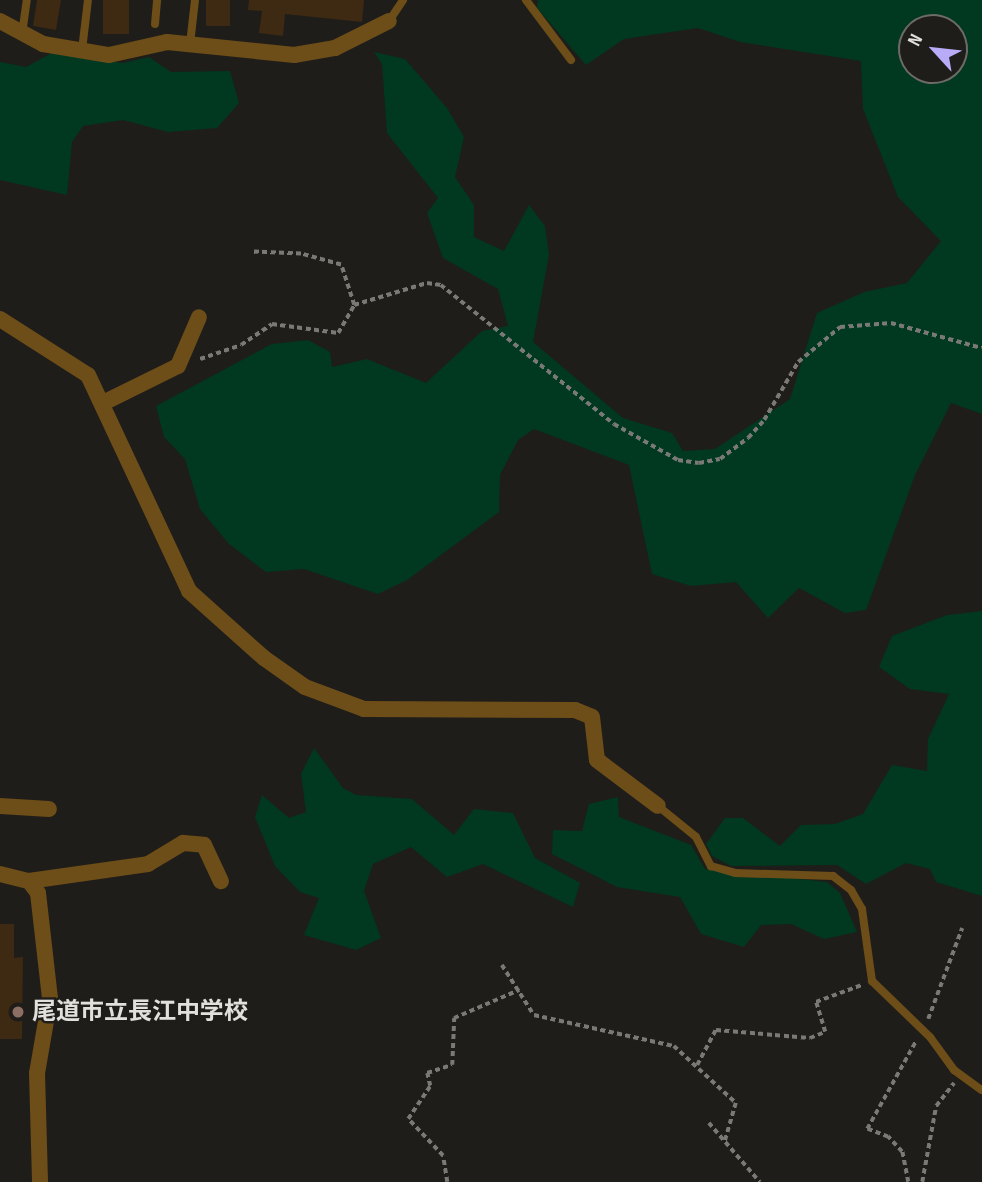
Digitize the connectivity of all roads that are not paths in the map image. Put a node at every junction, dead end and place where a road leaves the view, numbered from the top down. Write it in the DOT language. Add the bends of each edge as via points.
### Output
graph roads {
  1 [pos="27,0"];
  2 [pos="88,0"];
  3 [pos="157,0"];
  4 [pos="195,0"];
  5 [pos="403,0"];
  6 [pos="526,0"];
  7 [pos="0,21"];
  8 [pos="389,21"];
  9 [pos="155,24"];
  10 [pos="22,37"];
  11 [pos="190,44"];
  12 [pos="82,50"];
  13 [pos="571,60"];
  14 [pos="198,317"];
  15 [pos="0,319"];
  16 [pos="105,402"];
  17 [pos="0,806"];
  18 [pos="658,806"];
  19 [pos="49,809"];
  20 [pos="0,874"];
  21 [pos="29,881"];
  22 [pos="221,881"];
  23 [pos="982,1090"];
  24 [pos="40,1182"];
  1 -- 10 [label="lane"];
  2 -- 12 [label="lane"];
  3 -- 9 [label="lane"];
  4 -- 11 [label="lane"];
  5 -- 8 [label="lane"];
  6 -- 13 [label="lane"];
  7 -- 10 [label="street"];
  8 -- 11 [label="street" via="335,48 294,55"];
  10 -- 12 [label="street"];
  11 -- 12 [label="street" via="167,41 110,55"];
  14 -- 16 [label="street" via="178,366"];
  15 -- 16 [label="street" via="88,374"];
  16 -- 18 [label="street" via="189,591 305,687 364,709 575,710 592,717 597,760"];
  17 -- 19 [label="street"];
  18 -- 23 [label="lane" via="696,837 711,866 735,873 833,876 851,890 862,909 872,981 923,1029 960,1076"];
  20 -- 21 [label="street"];
  21 -- 22 [label="street" via="148,864 183,843 204,845"];
  21 -- 24 [label="street" via="38,893 50,998 37,1073"];
}
